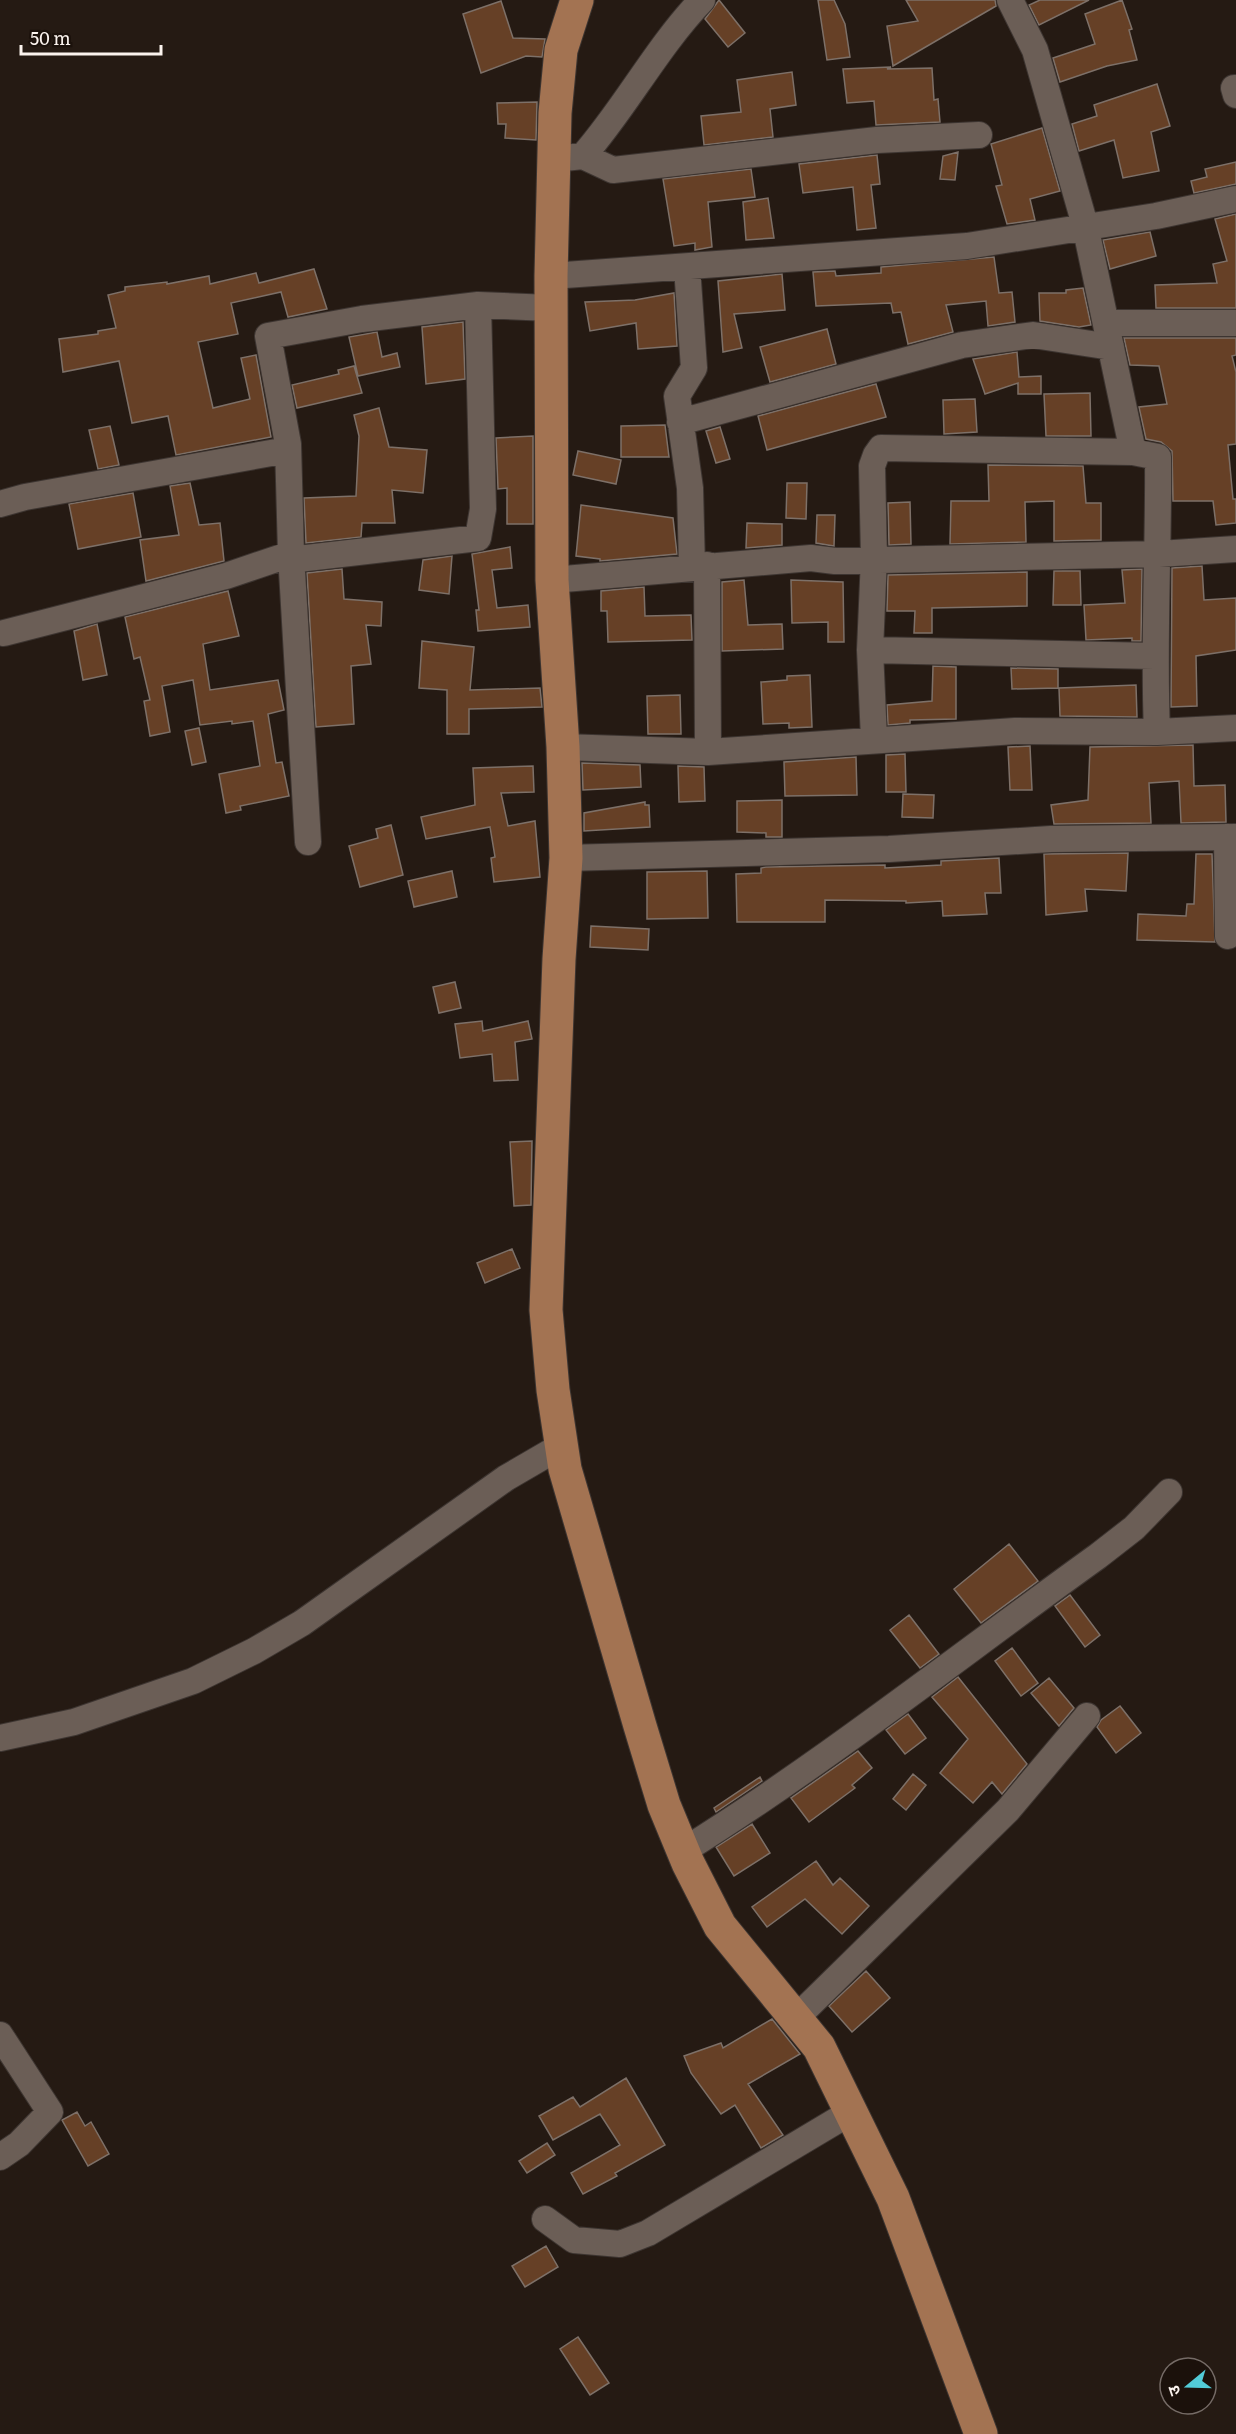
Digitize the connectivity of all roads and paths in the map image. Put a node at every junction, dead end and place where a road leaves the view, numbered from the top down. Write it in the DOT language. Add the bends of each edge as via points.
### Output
graph roads {
  1 [pos="577,0"];
  2 [pos="702,0"];
  3 [pos="1010,0"];
  4 [pos="1236,89"];
  5 [pos="1236,95"];
  6 [pos="979,135"];
  7 [pos="568,158"];
  8 [pos="1236,199"];
  9 [pos="1085,225"];
  10 [pos="687,267"];
  11 [pos="551,292"];
  12 [pos="478,305"];
  13 [pos="1236,323"];
  14 [pos="1108,335"];
  15 [pos="680,422"];
  16 [pos="288,450"];
  17 [pos="1133,452"];
  18 [pos="0,504"];
  19 [pos="1236,549"];
  20 [pos="291,554"];
  21 [pos="1159,554"];
  22 [pos="874,558"];
  23 [pos="699,566"];
  24 [pos="552,580"];
  25 [pos="4,633"];
  26 [pos="870,650"];
  27 [pos="1154,656"];
  28 [pos="1236,728"];
  29 [pos="1157,732"];
  30 [pos="874,739"];
  31 [pos="563,747"];
  32 [pos="708,752"];
  33 [pos="1231,837"];
  34 [pos="308,842"];
  35 [pos="566,858"];
  36 [pos="1227,936"];
  37 [pos="561,1446"];
  38 [pos="1169,1492"];
  39 [pos="1087,1716"];
  40 [pos="0,1738"];
  41 [pos="683,1851"];
  42 [pos="795,2018"];
  43 [pos="0,2035"];
  44 [pos="851,2112"];
  45 [pos="0,2157"];
  46 [pos="545,2219"];
  47 [pos="981,2434"];
  1 -- 7 [label="main road" via="561,50"];
  2 -- 7 [label="street" via="653,58 611,124"];
  3 -- 9 [label="street" via="1035,50"];
  4 -- 5 [label="street"];
  6 -- 7 [label="street" via="867,141 612,170"];
  7 -- 11 [label="main road"];
  8 -- 9 [label="street" via="1156,216"];
  9 -- 10 [label="street" via="967,246"];
  9 -- 14 [label="street"];
  10 -- 11 [label="street"];
  10 -- 15 [label="street" via="694,368 677,396"];
  11 -- 12 [label="street"];
  11 -- 24 [label="main road"];
  12 -- 16 [label="street" via="268,336"];
  12 -- 20 [label="street" via="483,509 478,538 298,559"];
  13 -- 14 [label="street"];
  14 -- 15 [label="street" via="1032,336 962,345"];
  14 -- 17 [label="street"];
  15 -- 23 [label="street"];
  16 -- 18 [label="street"];
  16 -- 20 [label="street"];
  17 -- 21 [label="street" via="1158,457"];
  17 -- 22 [label="street" via="881,448 872,466"];
  19 -- 21 [label="street"];
  20 -- 25 [label="street" via="226,576"];
  20 -- 34 [label="street"];
  21 -- 22 [label="street"];
  21 -- 27 [label="street"];
  22 -- 23 [label="street"];
  22 -- 26 [label="street"];
  23 -- 24 [label="street"];
  23 -- 32 [label="street"];
  24 -- 31 [label="main road"];
  26 -- 27 [label="street"];
  26 -- 30 [label="street"];
  27 -- 29 [label="street"];
  28 -- 29 [label="street"];
  29 -- 30 [label="street" via="1015,731"];
  30 -- 32 [label="street"];
  31 -- 32 [label="street"];
  31 -- 35 [label="main road"];
  33 -- 35 [label="street" via="1051,839 889,849"];
  33 -- 36 [label="street"];
  35 -- 37 [label="main road" via="546,1310"];
  37 -- 40 [label="street" via="507,1478 302,1623 254,1651 182,1685 74,1722"];
  37 -- 41 [label="main road" via="640,1726 664,1805"];
  38 -- 41 [label="street" via="1134,1528 1098,1556 752,1808"];
  39 -- 42 [label="street" via="1008,1810"];
  41 -- 42 [label="main road" via="720,1926"];
  42 -- 44 [label="main road" via="819,2047"];
  43 -- 45 [label="street" via="50,2112 20,2144"];
  44 -- 46 [label="street" via="648,2233 620,2244 574,2240"];
  44 -- 47 [label="main road" via="893,2198"];
}
